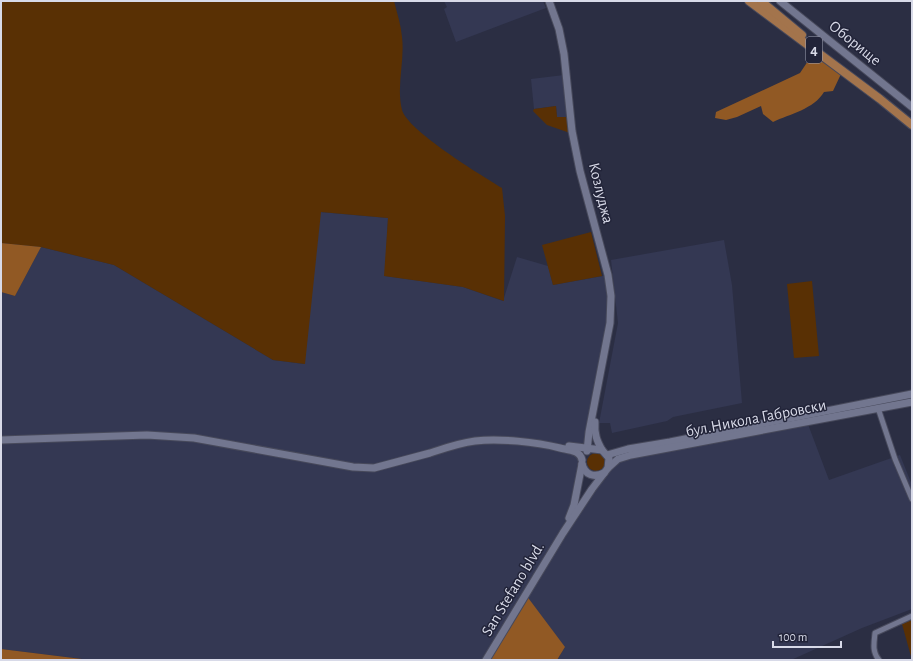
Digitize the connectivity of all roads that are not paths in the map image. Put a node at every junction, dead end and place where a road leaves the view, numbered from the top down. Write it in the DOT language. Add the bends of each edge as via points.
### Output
graph roads {
  1 [pos="548,1"];
  2 [pos="749,1"];
  3 [pos="762,1"];
  4 [pos="780,1"];
  5 [pos="880,99"];
  6 [pos="912,108"];
  7 [pos="912,125"];
  8 [pos="598,393"];
  9 [pos="912,394"];
  10 [pos="912,402"];
  11 [pos="878,408"];
  12 [pos="1,440"];
  13 [pos="552,446"];
  14 [pos="590,449"];
  15 [pos="605,453"];
  16 [pos="582,462"];
  17 [pos="606,471"];
  18 [pos="912,499"];
  19 [pos="563,533"];
  20 [pos="912,616"];
  21 [pos="486,660"];
  22 [pos="879,660"];
  1 -- 8 [label="street, Козлуджа" via="559,29 572,131 611,296 610,323"];
  2 -- 5 [label="main road, 4"];
  3 -- 5 [label="main road, 4"];
  4 -- 6 [label="street, Оборище"];
  5 -- 7 [label="main road, 4"];
  8 -- 14 [label="street, Козлуджа" via="589,432"];
  8 -- 15 [label="street, Козлуджа" via="594,431"];
  9 -- 15 [label="street, бул.Никола Габровски"];
  10 -- 11 [label="street, бул.Никола Габровски"];
  11 -- 17 [label="street, бул.Никола Габровски" via="618,459"];
  11 -- 18 [label="street"];
  12 -- 13 [label="street" via="147,435 194,438 363,468 374,468 456,445 484,440"];
  13 -- 14 [label="street"];
  13 -- 16 [label="street" via="579,453"];
  14 -- 15 [label="street"];
  14 -- 16 [label="street"];
  15 -- 17 [label="street" via="609,463"];
  16 -- 17 [label="street" via="590,475 598,476"];
  16 -- 19 [label="street, San Stefano blvd." via="572,510"];
  17 -- 19 [label="street, San Stefano blvd."];
  19 -- 21 [label="street, San Stefano blvd."];
  20 -- 22 [label="street" via="875,633 875,656"];
}
